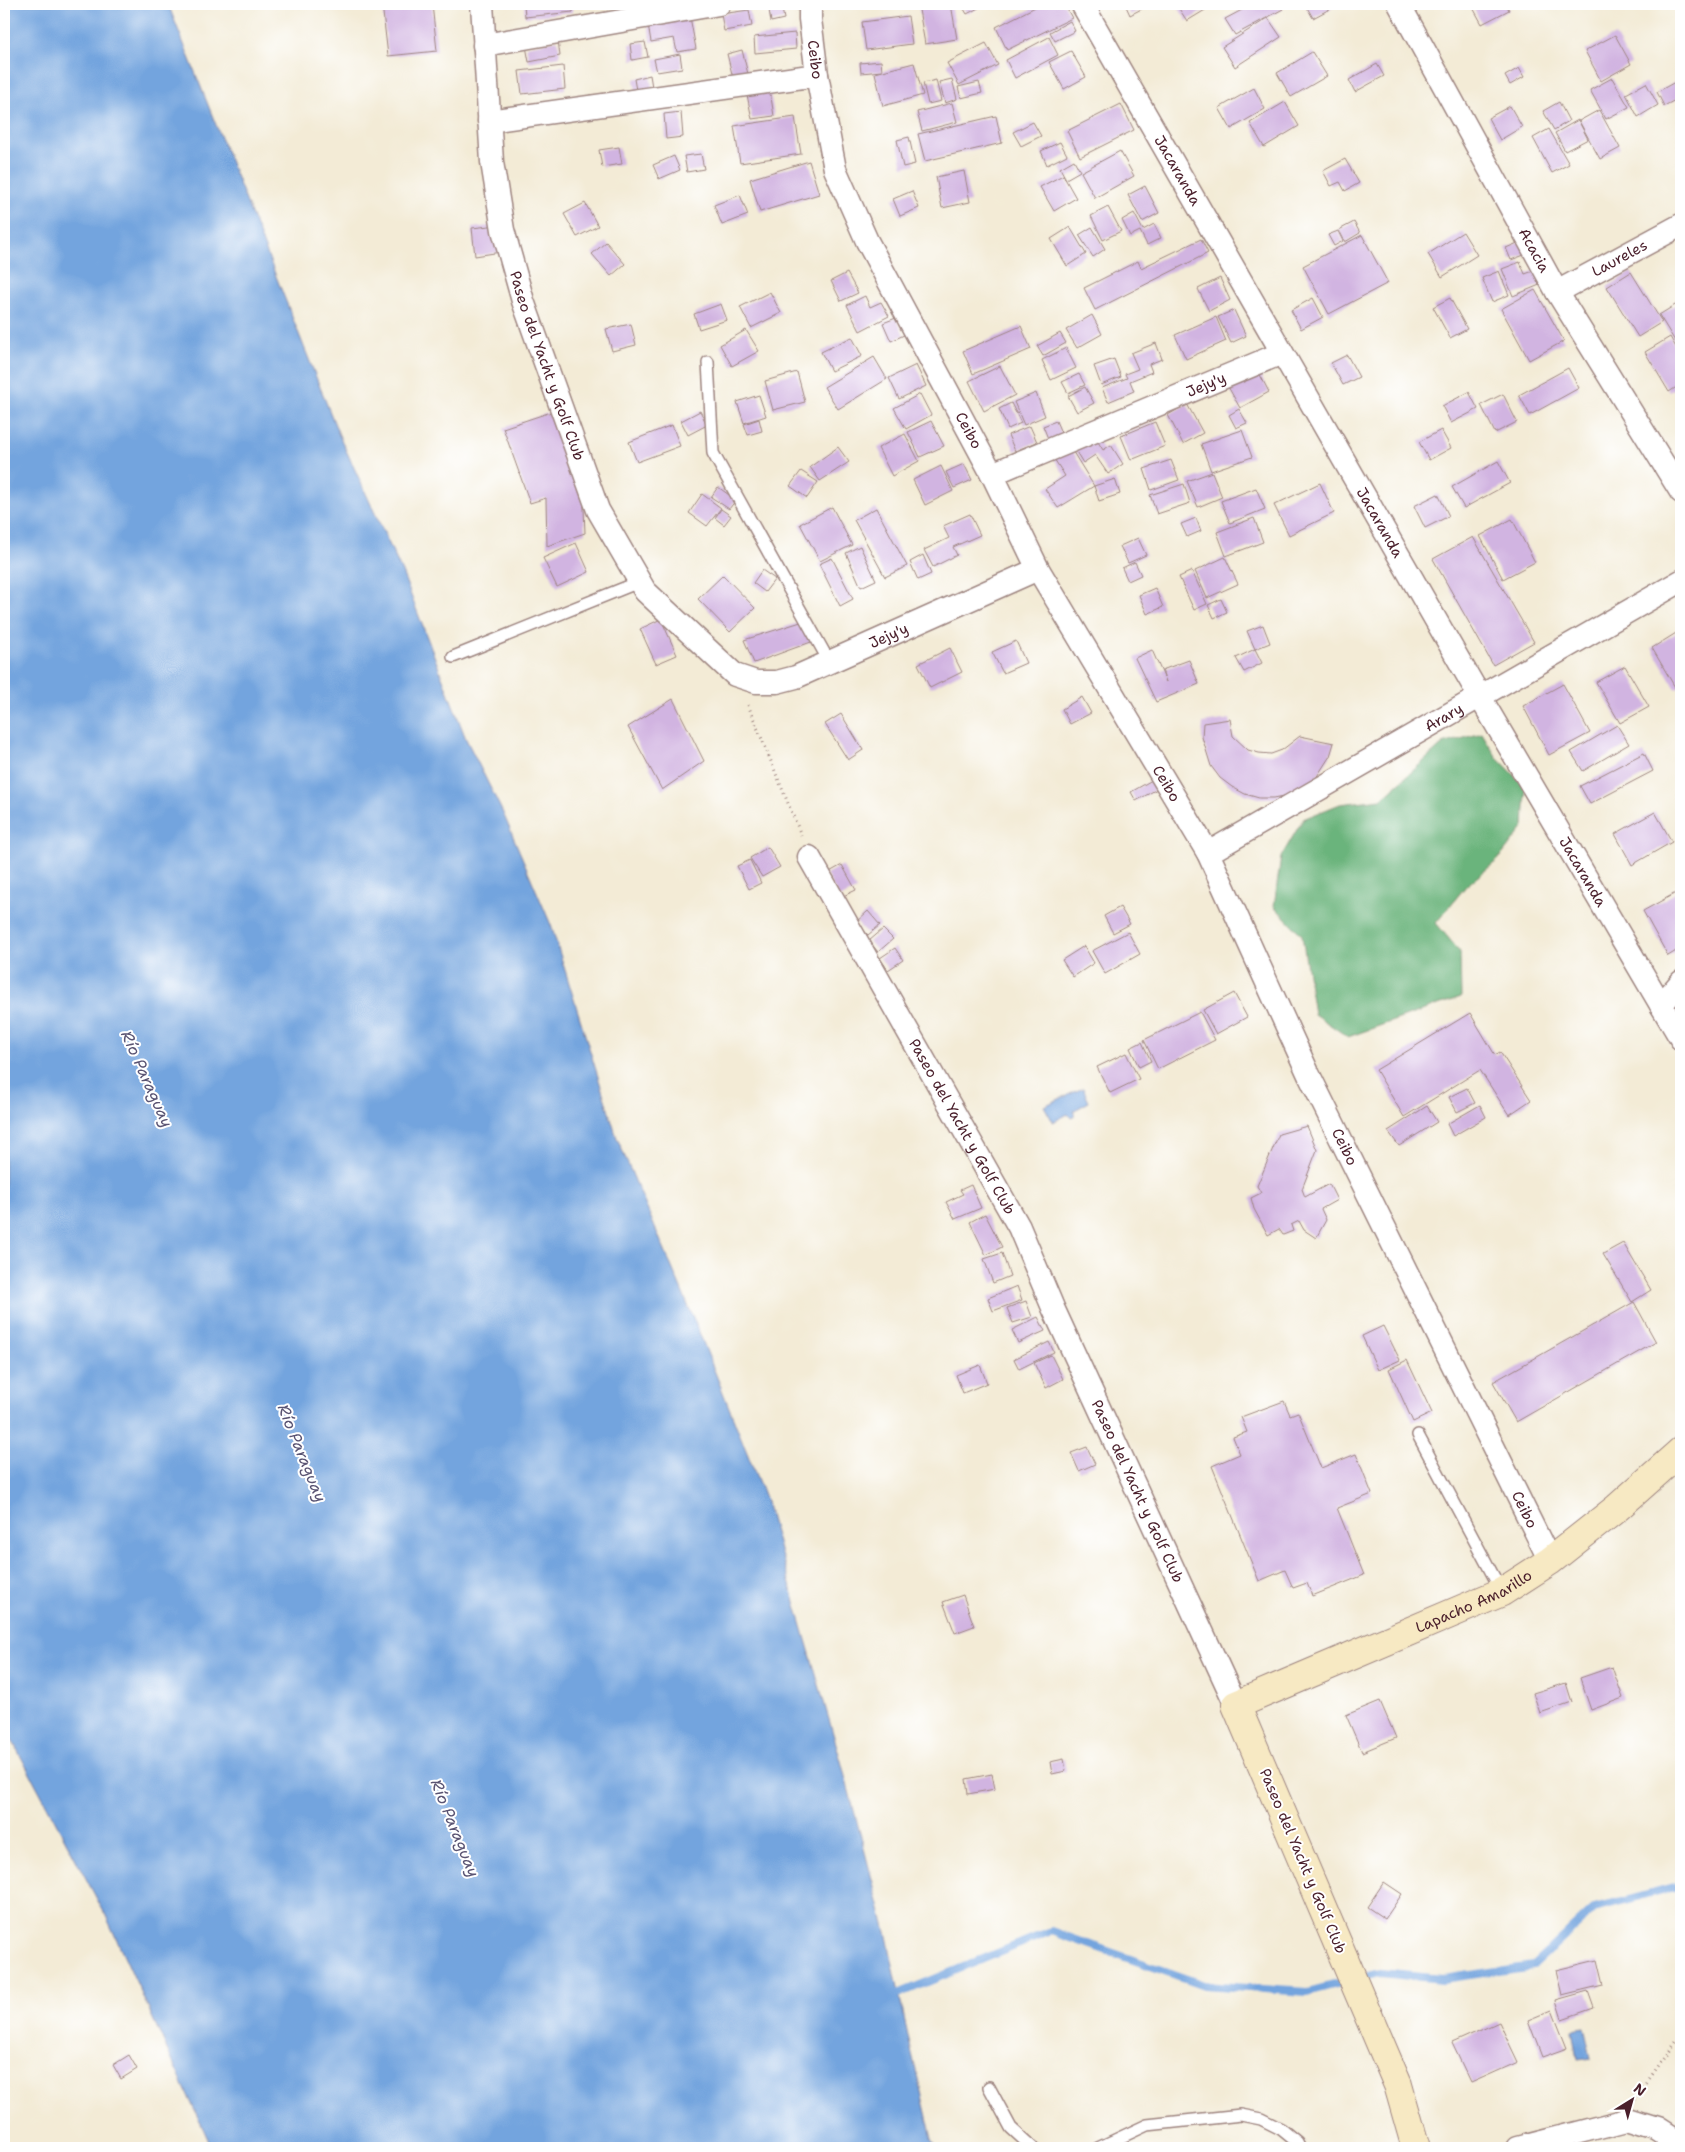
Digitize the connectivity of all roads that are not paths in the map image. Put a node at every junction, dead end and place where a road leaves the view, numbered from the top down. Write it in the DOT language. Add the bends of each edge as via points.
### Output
graph roads {
  1 [pos="482,4"];
  2 [pos="719,4"];
  3 [pos="810,4"];
  4 [pos="1082,4"];
  5 [pos="1398,4"];
  6 [pos="484,45"];
  7 [pos="817,75"];
  8 [pos="489,121"];
  9 [pos="1681,224"];
  10 [pos="1557,292"];
  11 [pos="1282,353"];
  12 [pos="708,362"];
  13 [pos="992,474"];
  14 [pos="1681,492"];
  15 [pos="1038,569"];
  16 [pos="1681,581"];
  17 [pos="639,582"];
  18 [pos="453,657"];
  19 [pos="830,663"];
  20 [pos="735,675"];
  21 [pos="1480,697"];
  22 [pos="1208,853"];
  23 [pos="810,857"];
  24 [pos="1681,982"];
  25 [pos="1661,1006"];
  26 [pos="1681,1039"];
  27 [pos="1418,1435"];
  28 [pos="1681,1451"];
  29 [pos="1550,1561"];
  30 [pos="1502,1592"];
  31 [pos="1236,1705"];
  32 [pos="989,2087"];
  33 [pos="1033,2148"];
  34 [pos="1098,2148"];
  35 [pos="1300,2148"];
  36 [pos="1416,2148"];
  37 [pos="1518,2148"];
  38 [pos="1680,2148"];
  1 -- 6 [label="street, Paseo del Yacht y Golf Club"];
  2 -- 6 [label="street"];
  3 -- 7 [label="street, Ceibo"];
  4 -- 11 [label="street, Jacaranda"];
  5 -- 10 [label="street, Acacia"];
  6 -- 8 [label="street, Paseo del Yacht y Golf Club"];
  7 -- 8 [label="street"];
  7 -- 13 [label="street, Ceibo" via="836,168 867,241"];
  8 -- 17 [label="street, Paseo del Yacht y Golf Club" via="503,230 523,301 598,510"];
  9 -- 10 [label="street, Laureles"];
  10 -- 14 [label="street, Acacia"];
  11 -- 13 [label="street, Jejy'y"];
  11 -- 21 [label="street, Jacaranda"];
  12 -- 19 [label="lane" via="713,453"];
  13 -- 15 [label="street, Ceibo"];
  15 -- 19 [label="street, Jejy'y"];
  15 -- 22 [label="street, Ceibo"];
  16 -- 21 [label="street, Arary"];
  17 -- 18 [label="lane"];
  17 -- 20 [label="street, Paseo del Yacht y Golf Club" via="644,591"];
  19 -- 20 [label="street, Jejy'y" via="796,678 777,682 756,682"];
  21 -- 22 [label="street, Arary"];
  21 -- 25 [label="street, Jacaranda"];
  22 -- 29 [label="street, Ceibo" via="1309,1075"];
  23 -- 31 [label="street, Paseo del Yacht y Golf Club" via="1019,1227"];
  24 -- 25 [label="street"];
  25 -- 26 [label="street, Jacaranda"];
  27 -- 30 [label="lane"];
  28 -- 29 [label="main road, Lapacho Amarillo"];
  29 -- 30 [label="main road, Lapacho Amarillo"];
  30 -- 31 [label="main road, Lapacho Amarillo"];
  31 -- 36 [label="main road, Paseo del Yacht y Golf Club" via="1398,2086"];
  32 -- 33 [label="lane" via="1011,2128"];
  34 -- 35 [label="lane" via="1147,2125 1241,2115 1261,2119 1281,2129"];
  37 -- 38 [label="street" via="1627,2120 1656,2129"];
}
